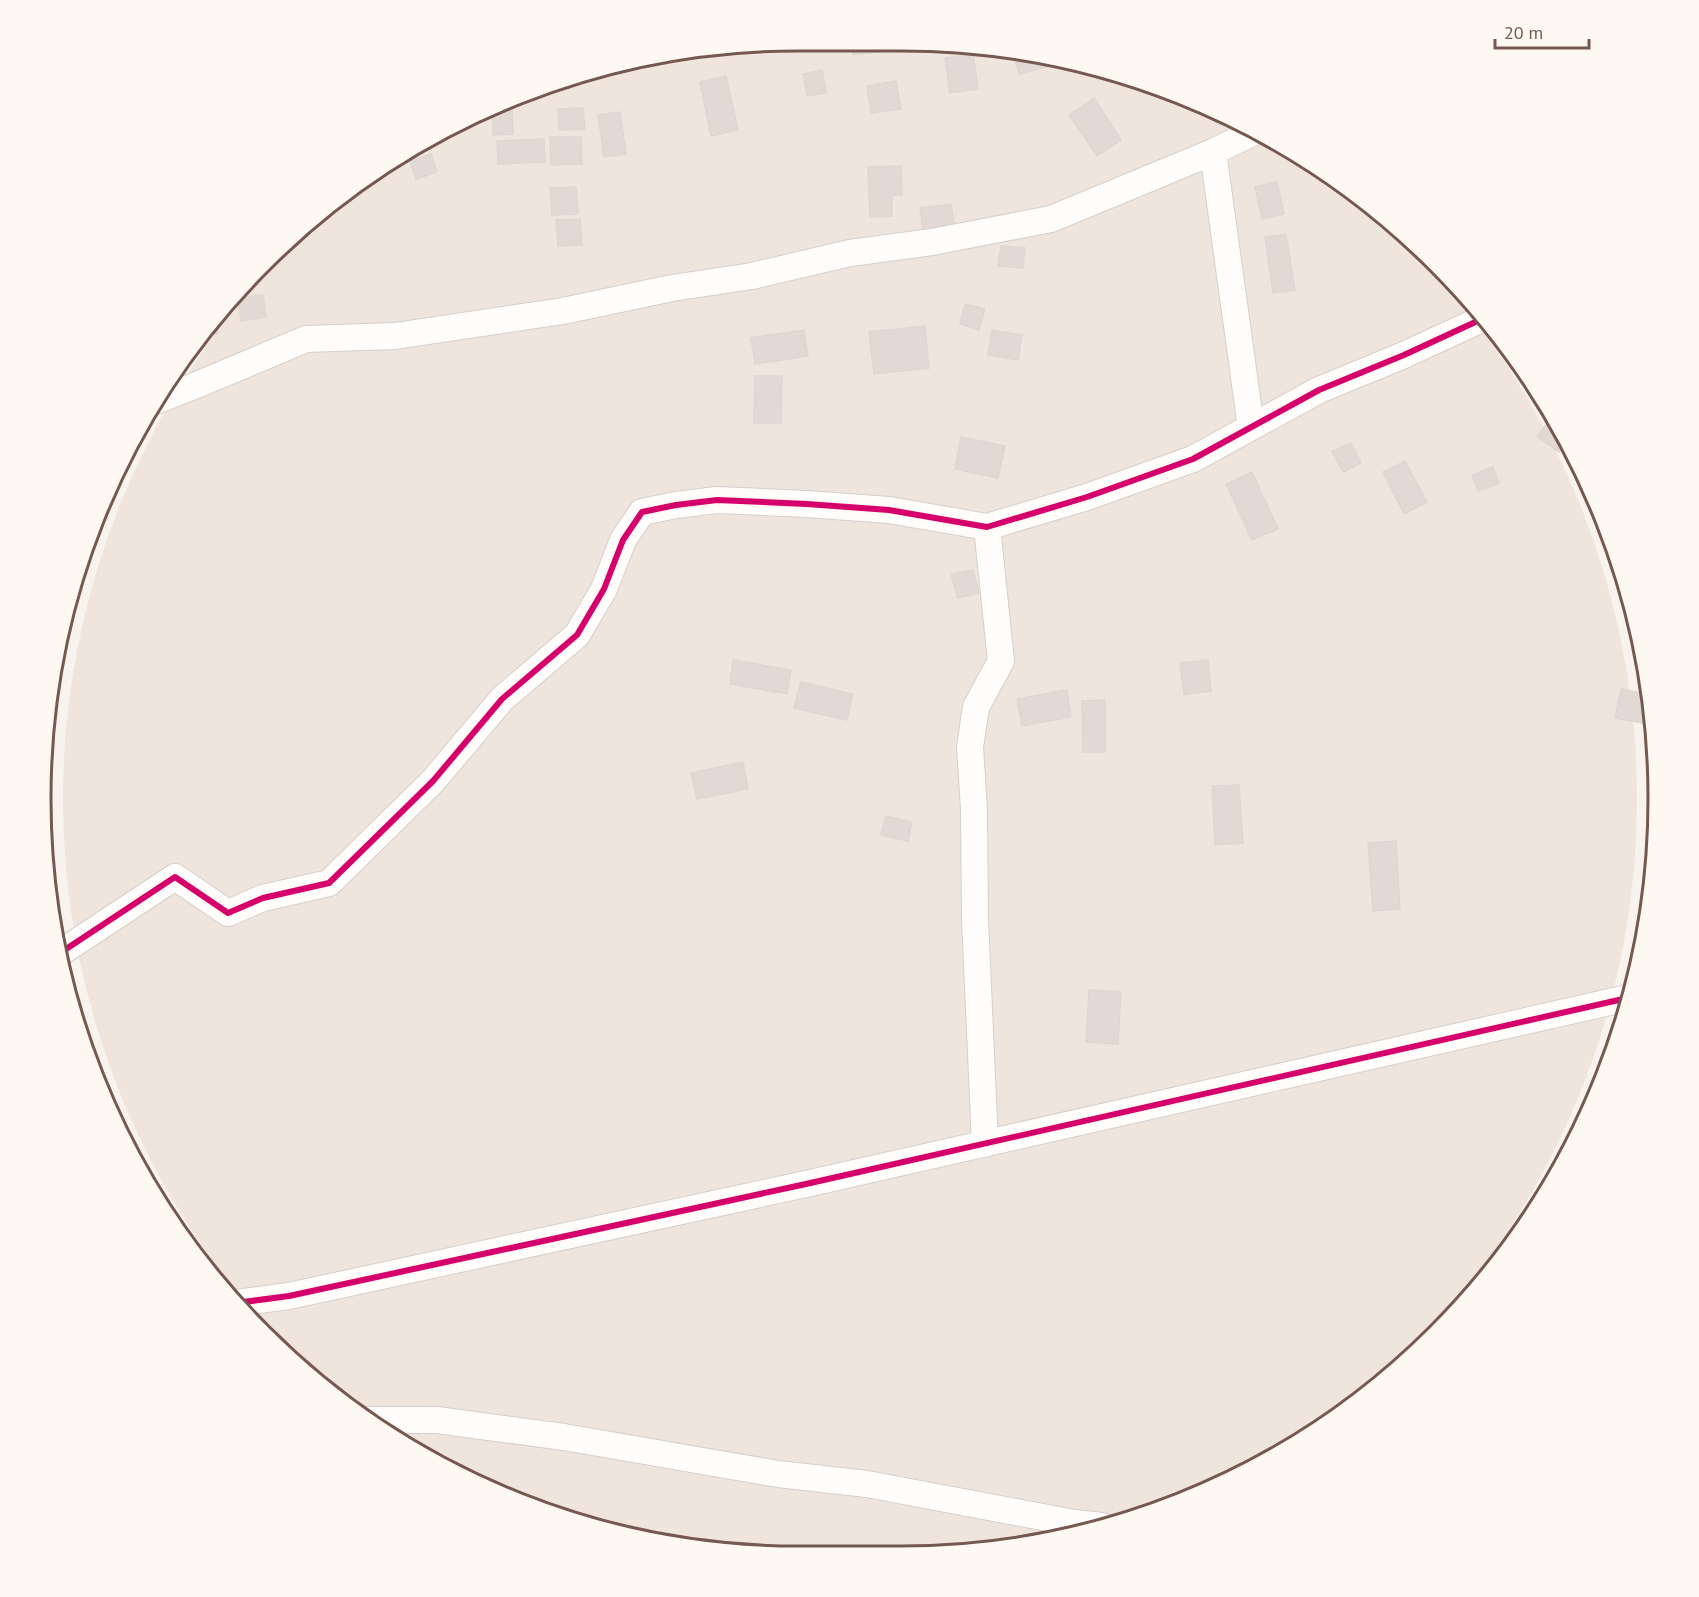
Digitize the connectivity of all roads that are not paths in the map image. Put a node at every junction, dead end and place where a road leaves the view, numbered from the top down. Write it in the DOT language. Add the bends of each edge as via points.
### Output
graph roads {
  1 [pos="1246,136"];
  2 [pos="1213,152"];
  3 [pos="1476,322"];
  4 [pos="169,396"];
  5 [pos="1251,427"];
  6 [pos="987,527"];
  7 [pos="66,950"];
  8 [pos="1621,1000"];
  9 [pos="986,1144"];
  10 [pos="246,1301"];
  11 [pos="383,1420"];
  12 [pos="1082,1524"];
  1 -- 2 [label="street"];
  2 -- 4 [label="street" via="1051,219 850,253 752,276 563,311 394,336 306,339"];
  2 -- 5 [label="street"];
  3 -- 5 [label="street" via="1319,390"];
  5 -- 6 [label="street" via="1192,459 1087,497"];
  6 -- 7 [label="street" via="889,510 717,500 642,512 623,540 604,590 577,635 502,699 433,781 329,883 263,898 228,913 175,877"];
  6 -- 9 [label="street" via="1000,661 976,707 970,747"];
  8 -- 9 [label="street"];
  9 -- 10 [label="street" via="301,1293"];
  11 -- 12 [label="street" via="437,1420 564,1437 778,1474 867,1484"];
}
